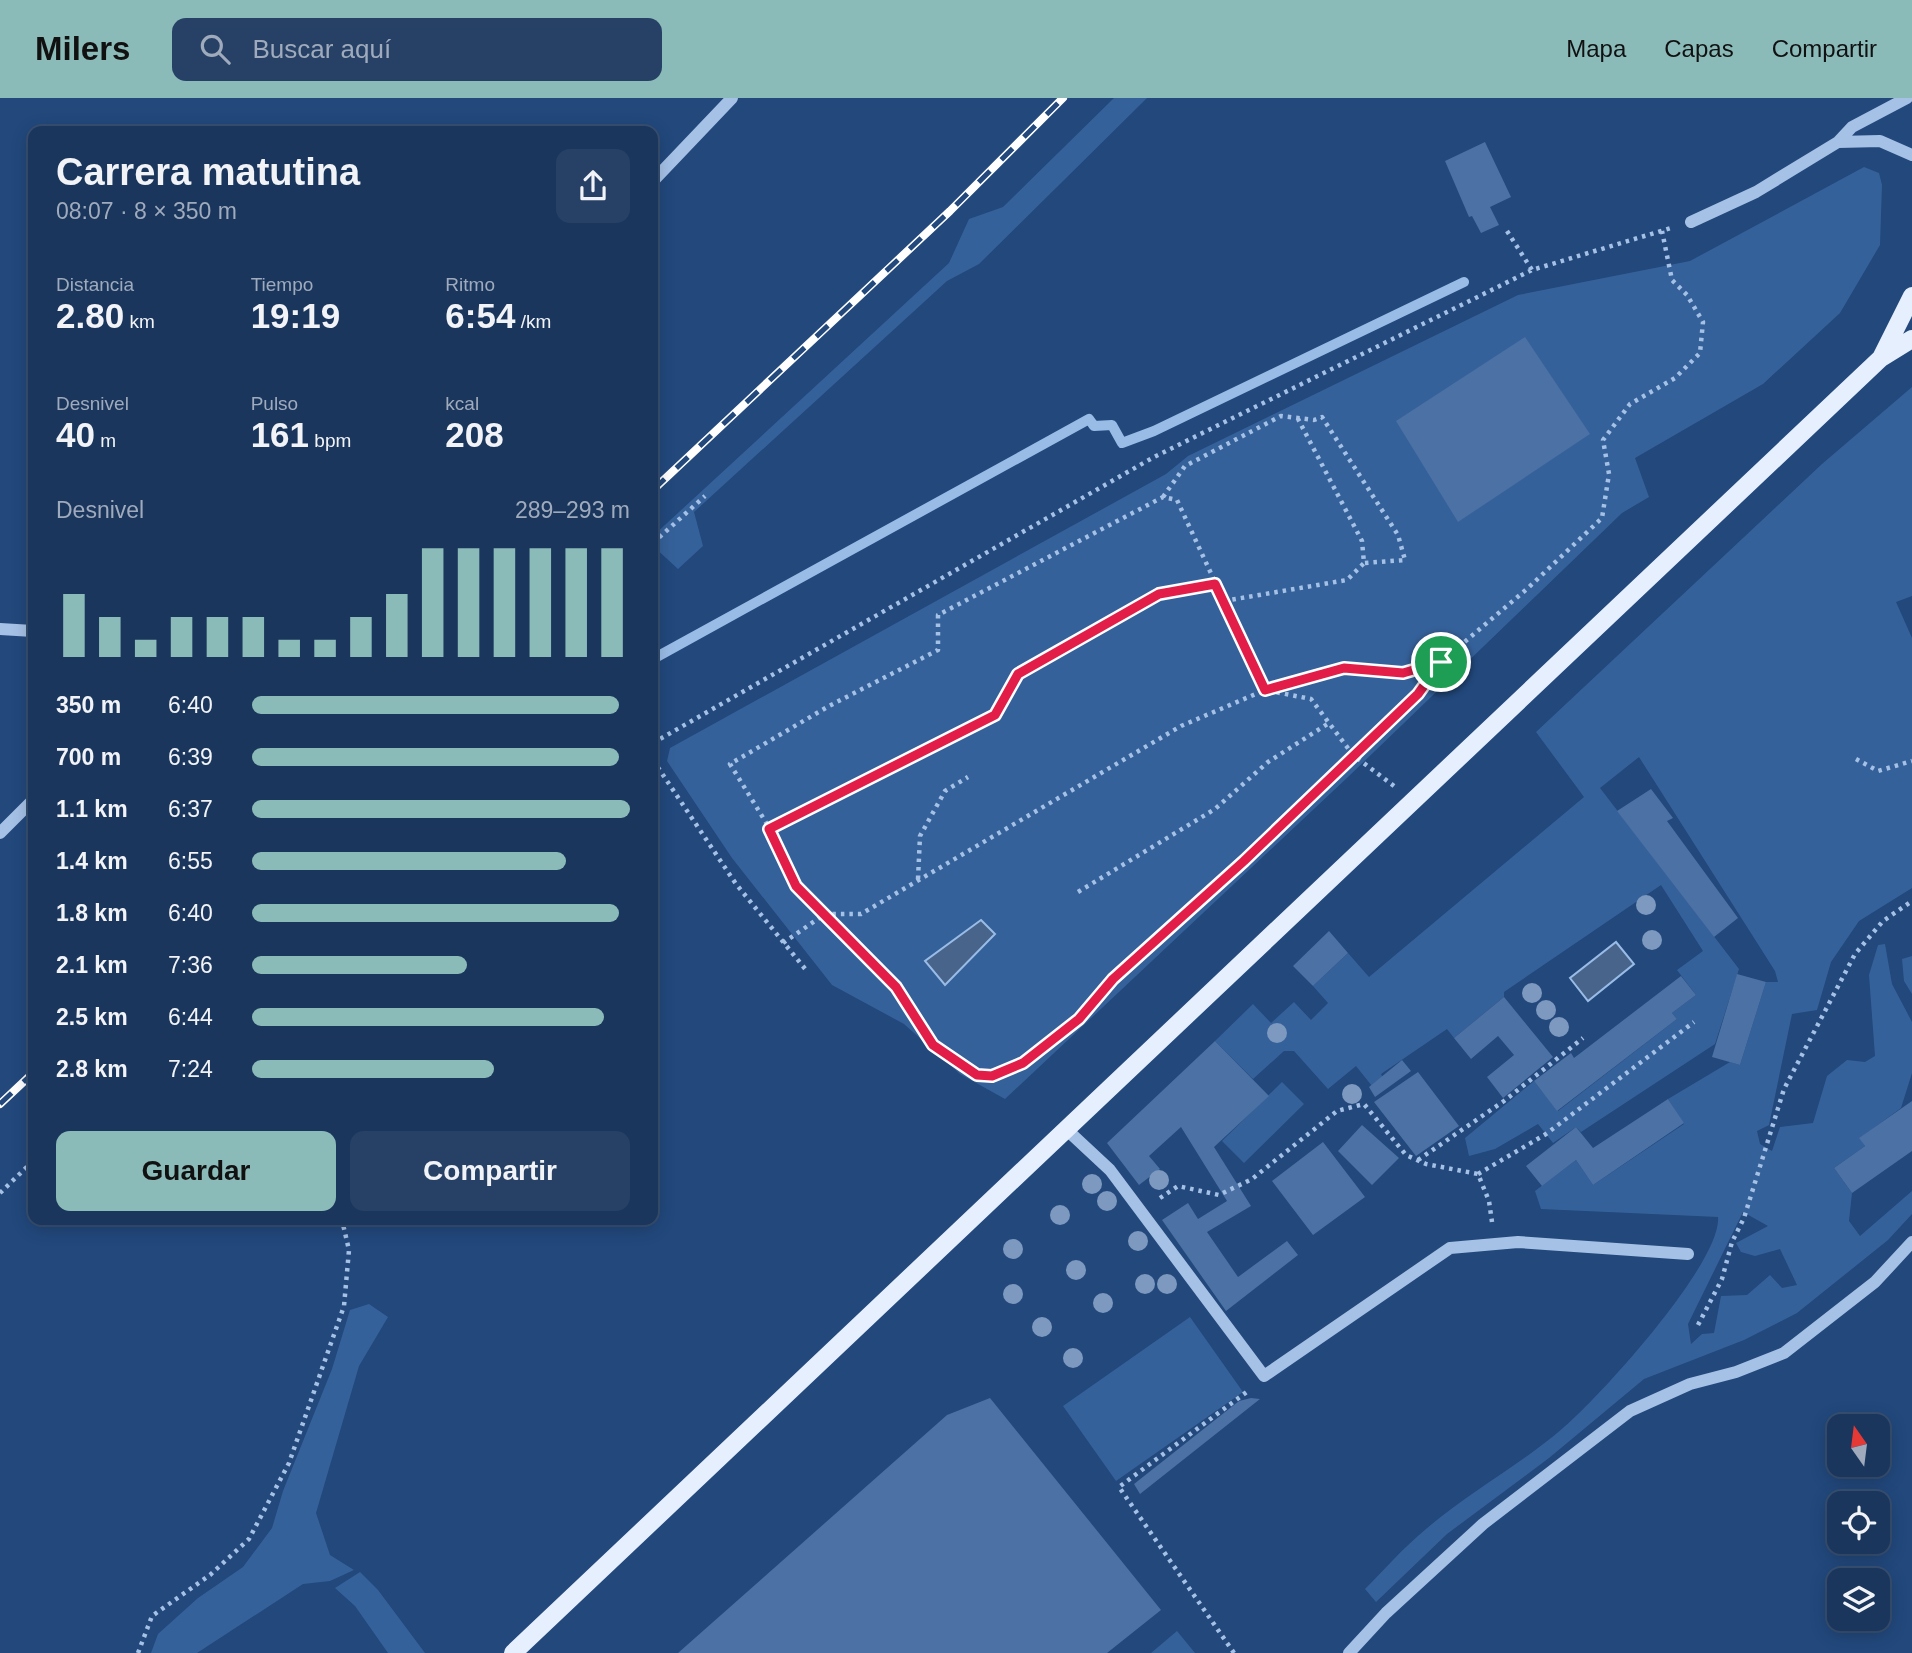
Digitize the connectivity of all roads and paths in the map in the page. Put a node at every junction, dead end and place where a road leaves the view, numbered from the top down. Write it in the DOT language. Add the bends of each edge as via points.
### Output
graph roads {
  1 [pos="732,98"];
  2 [pos="1906,98"];
  3 [pos="1838,142"];
  4 [pos="1912,155"];
  5 [pos="658,176"];
  6 [pos="1691,222"];
  7 [pos="1507,231"];
  8 [pos="1662,231"];
  9 [pos="1532,271"];
  10 [pos="1912,296"];
  11 [pos="1912,339"];
  12 [pos="1881,358"];
  13 [pos="1297,417"];
  14 [pos="705,496"];
  15 [pos="1163,496"];
  16 [pos="658,538"];
  17 [pos="1364,563"];
  18 [pos="1215,584"];
  19 [pos="1224,601"];
  20 [pos="0,628"];
  21 [pos="28,631"];
  22 [pos="1441,662"];
  23 [pos="1265,690"];
  24 [pos="1329,723"];
  25 [pos="658,740"];
  26 [pos="1353,755"];
  27 [pos="1856,759"];
  28 [pos="1912,761"];
  29 [pos="658,767"];
  30 [pos="968,777"];
  31 [pos="1413,801"];
  32 [pos="28,805"];
  33 [pos="769,829"];
  34 [pos="0,833"];
  35 [pos="918,880"];
  36 [pos="1078,892"];
  37 [pos="1912,901"];
  38 [pos="825,914"];
  39 [pos="783,943"];
  40 [pos="806,970"];
  41 [pos="1694,1022"];
  42 [pos="1583,1038"];
  43 [pos="1066,1129"];
  44 [pos="1418,1160"];
  45 [pos="28,1166"];
  46 [pos="1478,1174"];
  47 [pos="0,1193"];
  48 [pos="1140,1210"];
  49 [pos="343,1225"];
  50 [pos="1912,1242"];
  51 [pos="1495,1244"];
  52 [pos="1688,1254"];
  53 [pos="1698,1325"];
  54 [pos="1264,1376"];
  55 [pos="138,1653"];
  56 [pos="513,1653"];
  57 [pos="1234,1653"];
  58 [pos="1349,1653"];
  1 -- 5 [label="street"];
  2 -- 3 [label="street" via="1852,127"];
  3 -- 4 [label="street" via="1880,141"];
  3 -- 6 [label="street" via="1756,192"];
  6 -- 8 [label="path"];
  7 -- 9 [label="path"];
  8 -- 9 [label="path"];
  8 -- 22 [label="path" via="1672,280 1703,322 1700,353 1675,378 1630,404 1603,440 1609,474 1602,518"];
  9 -- 25 [label="path" via="1154,457"];
  10 -- 12 [label="main road"];
  11 -- 12 [label="main road"];
  12 -- 31 [label="main road"];
  13 -- 15 [label="path" via="1281,416 1185,466"];
  13 -- 17 [label="path" via="1362,541"];
  13 -- 17 [label="path" via="1314,420 1322,416 1398,535 1405,560"];
  14 -- 16 [label="path"];
  15 -- 18 [label="path" via="1177,500"];
  15 -- 33 [label="path" via="938,615 938,650 730,764"];
  17 -- 19 [label="path" via="1347,580"];
  18 -- 19 [label="path"];
  18 -- 33 [label="path" via="1159,594 1018,674 995,715"];
  19 -- 23 [label="path"];
  20 -- 21 [label="street"];
  22 -- 23 [label="path" via="1403,673 1344,668"];
  22 -- 26 [label="path" via="1418,694"];
  23 -- 24 [label="path" via="1311,699"];
  23 -- 35 [label="path" via="1181,726"];
  24 -- 26 [label="path"];
  24 -- 36 [label="path" via="1268,761 1214,809"];
  26 -- 31 [label="path"];
  26 -- 38 [label="path" via="1113,979 1079,1019 1023,1063 992,1076 977,1075 933,1045 896,987"];
  27 -- 28 [label="path" via="1878,771"];
  29 -- 39 [label="path" via="736,884"];
  30 -- 35 [label="path" via="945,791 920,836"];
  31 -- 43 [label="main road"];
  32 -- 34 [label="street"];
  33 -- 38 [label="path" via="796,886"];
  35 -- 38 [label="path" via="861,914"];
  37 -- 53 [label="path" via="1883,921 1855,954 1784,1089 1722,1279"];
  38 -- 39 [label="path"];
  39 -- 40 [label="path"];
  41 -- 46 [label="path" via="1546,1134"];
  42 -- 44 [label="path" via="1504,1101"];
  43 -- 48 [label="street" via="1110,1170"];
  43 -- 56 [label="main road"];
  44 -- 46 [label="path"];
  44 -- 48 [label="path" via="1406,1155 1364,1104 1337,1111 1252,1179 1219,1195 1178,1186"];
  45 -- 47 [label="path"];
  46 -- 51 [label="path" via="1489,1201"];
  48 -- 54 [label="street"];
  49 -- 55 [label="path" via="349,1250 344,1306 289,1463 248,1539 209,1575 152,1616"];
  50 -- 58 [label="street" via="1875,1282 1784,1353 1690,1384 1630,1411 1483,1524"];
  51 -- 52 [label="street"];
  51 -- 54 [label="street" via="1450,1248"];
  54 -- 57 [label="path" via="1119,1487"];
}
